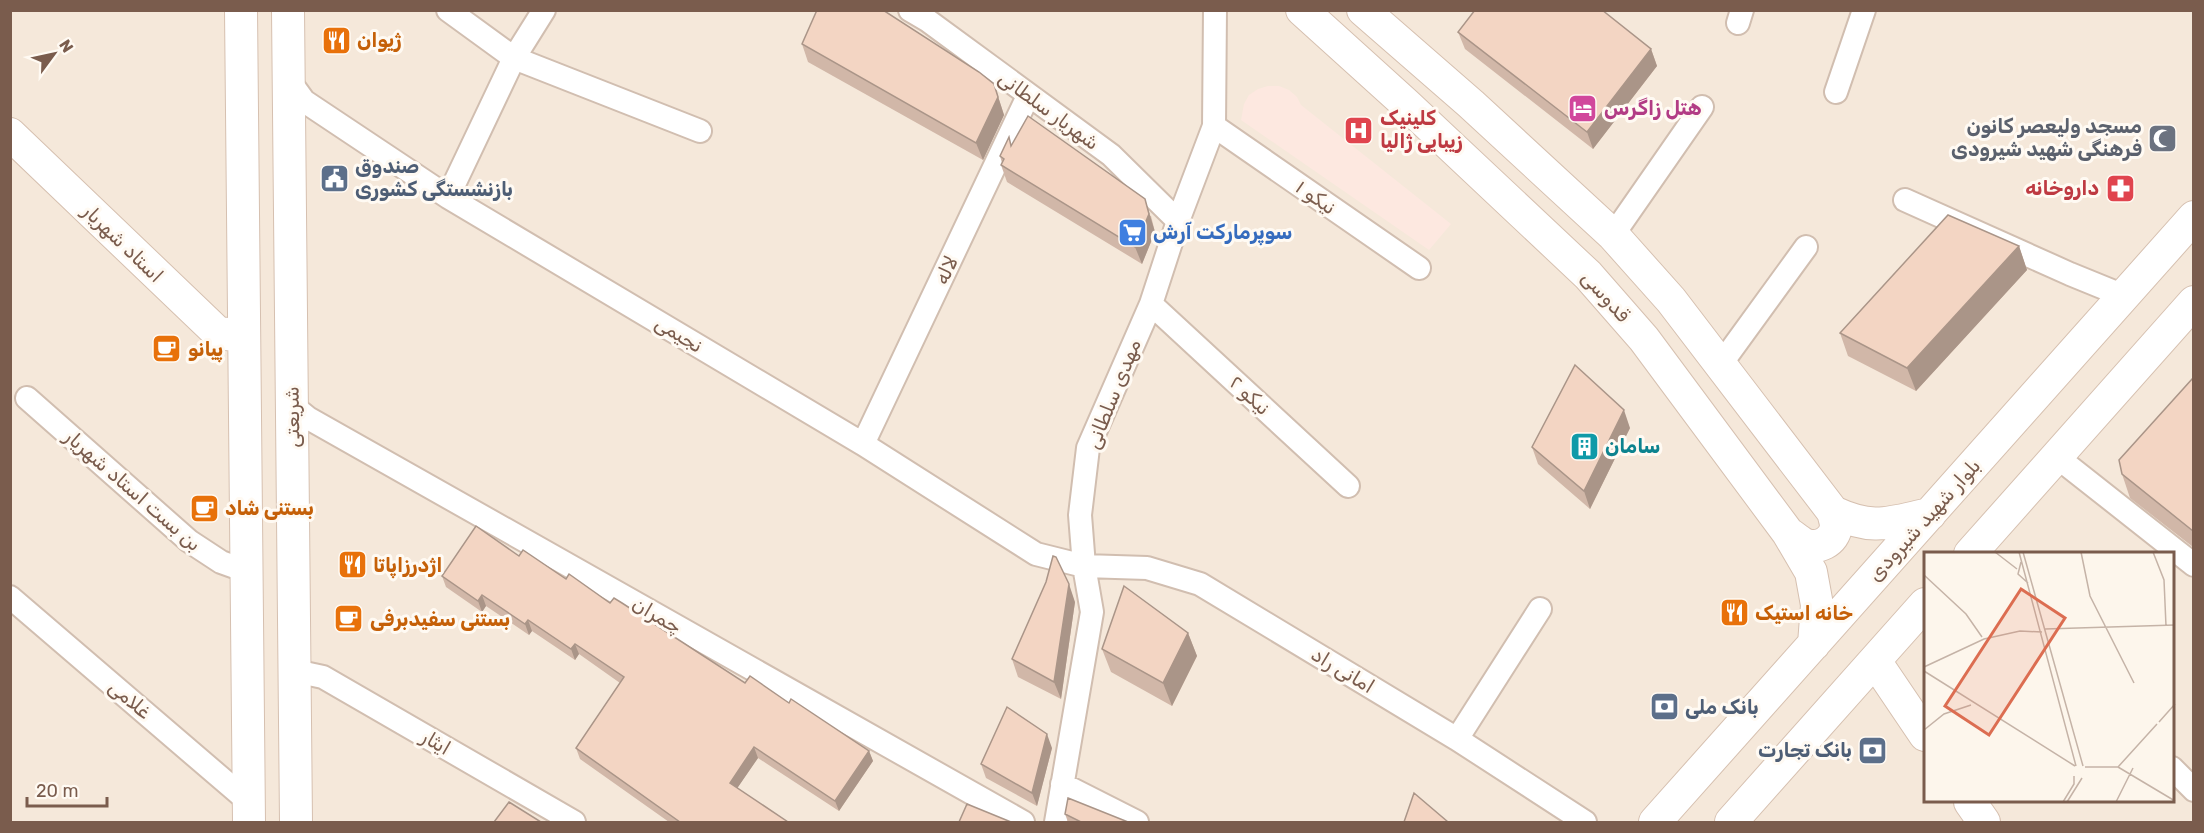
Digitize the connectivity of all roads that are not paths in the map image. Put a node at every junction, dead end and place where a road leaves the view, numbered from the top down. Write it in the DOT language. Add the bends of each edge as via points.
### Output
graph roads {
  1 [pos="241,10"];
  2 [pos="288,10"];
  3 [pos="448,10"];
  4 [pos="544,10"];
  5 [pos="910,10"];
  6 [pos="1215,10"];
  7 [pos="1302,10"];
  8 [pos="1363,10"];
  9 [pos="1863,10"];
  10 [pos="514,58"];
  11 [pos="288,79"];
  12 [pos="1836,92"];
  13 [pos="1028,96"];
  14 [pos="1702,107"];
  15 [pos="1214,126"];
  16 [pos="700,131"];
  17 [pos="10,134"];
  18 [pos="448,197"];
  19 [pos="1905,200"];
  20 [pos="2193,217"];
  21 [pos="1179,221"];
  22 [pos="1613,235"];
  23 [pos="1806,247"];
  24 [pos="1419,268"];
  25 [pos="2124,296"];
  26 [pos="2193,302"];
  27 [pos="1151,304"];
  28 [pos="244,336"];
  29 [pos="1721,364"];
  30 [pos="27,399"];
  31 [pos="292,405"];
  32 [pos="863,444"];
  33 [pos="2057,457"];
  34 [pos="1348,486"];
  35 [pos="1833,512"];
  36 [pos="1930,514"];
  37 [pos="1788,533"];
  38 [pos="1972,552"];
  39 [pos="2193,565"];
  40 [pos="1084,566"];
  41 [pos="246,571"];
  42 [pos="10,597"];
  43 [pos="1924,605"];
  44 [pos="1540,609"];
  45 [pos="1814,644"];
  46 [pos="1875,660"];
  47 [pos="295,671"];
  48 [pos="1924,734"];
  49 [pos="1457,739"];
  50 [pos="2174,770"];
  51 [pos="1062,784"];
  52 [pos="2193,790"];
  53 [pos="1971,803"];
  54 [pos="249,812"];
  55 [pos="296,822"];
  56 [pos="574,822"];
  57 [pos="1023,822"];
  58 [pos="1056,822"];
  59 [pos="1137,822"];
  60 [pos="1585,822"];
  61 [pos="1655,822"];
  62 [pos="1731,822"];
  63 [pos="1984,822"];
  1 -- 28 [label="main road"];
  2 -- 11 [label="main road, شریعتی"];
  3 -- 10 [label="street"];
  4 -- 10 [label="street"];
  5 -- 13 [label="street, شهریار سلطانی"];
  6 -- 15 [label="street, مهدی سلطانی"];
  7 -- 37 [label="main road, قدوسی" via="1588,275 1651,348"];
  8 -- 22 [label="main road"];
  9 -- 12 [label="street"];
  10 -- 16 [label="street"];
  10 -- 18 [label="street"];
  11 -- 18 [label="street, نجیمی" via="304,101"];
  11 -- 31 [label="main road, شریعتی"];
  13 -- 21 [label="street, شهریار سلطانی" via="1111,155"];
  13 -- 32 [label="street, لاله"];
  14 -- 22 [label="street"];
  15 -- 21 [label="street, مهدی سلطانی"];
  15 -- 24 [label="street, نیکو ۱"];
  17 -- 28 [label="main road, استاد شهریار" via="218,333"];
  18 -- 32 [label="street, نجیمی"];
  19 -- 25 [label="street"];
  20 -- 25 [label="main road, بلوار شهید شیرودی"];
  21 -- 27 [label="street, مهدی سلطانی"];
  22 -- 29 [label="main road"];
  23 -- 29 [label="street"];
  25 -- 36 [label="main road, بلوار شهید شیرودی"];
  26 -- 33 [label="main road"];
  27 -- 34 [label="street, نیکو ۲"];
  27 -- 40 [label="street, مهدی سلطانی" via="1088,447 1080,515"];
  28 -- 41 [label="main road"];
  29 -- 35 [label="main road"];
  30 -- 41 [label="street, بن بست استاد شهریار" via="189,541 221,562"];
  31 -- 47 [label="main road, شریعتی"];
  31 -- 57 [label="street, چمران" via="308,418"];
  32 -- 40 [label="street, نجیمی" via="1036,554"];
  33 -- 38 [label="main road"];
  33 -- 39 [label="street"];
  35 -- 36 [label="main road" via="1866,524"];
  35 -- 37 [label="main road" via="1836,526 1826,543 1816,547 1803,544"];
  36 -- 45 [label="main road, بلوار شهید شیرودی"];
  37 -- 45 [label="main road, قدوسی" via="1813,579 1817,605"];
  40 -- 49 [label="street, امانی راد" via="1147,568 1200,584"];
  40 -- 51 [label="street, مهدی سلطانی" via="1092,612"];
  41 -- 54 [label="main road"];
  42 -- 54 [label="street, غلامی"];
  43 -- 46 [label="main road"];
  44 -- 49 [label="street"];
  45 -- 61 [label="main road, بلوار شهید شیرودی"];
  46 -- 48 [label="main road"];
  46 -- 62 [label="main road"];
  47 -- 55 [label="main road, شریعتی"];
  47 -- 56 [label="street, ایثار" via="323,677"];
  49 -- 60 [label="street, امانی راد"];
  50 -- 52 [label="street"];
  51 -- 58 [label="street, مهدی سلطانی"];
  51 -- 59 [label="street"];
  53 -- 63 [label="main road"];
}
